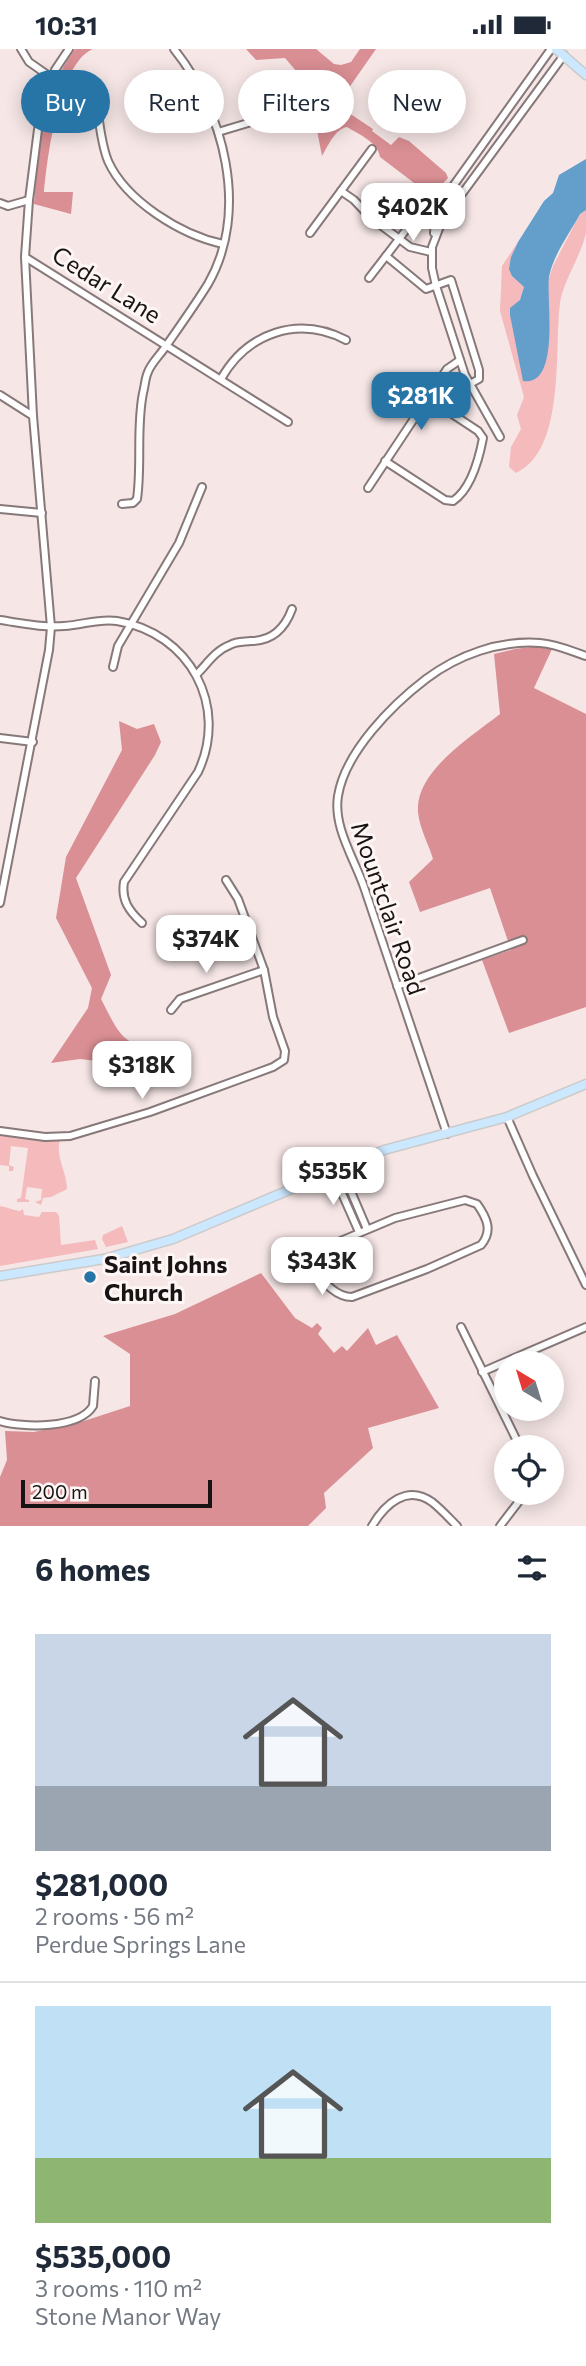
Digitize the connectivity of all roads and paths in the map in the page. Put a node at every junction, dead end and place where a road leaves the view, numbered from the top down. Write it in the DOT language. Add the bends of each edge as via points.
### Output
graph roads {
  1 [pos="21,49"];
  2 [pos="69,49"];
  3 [pos="174,49"];
  4 [pos="551,49"];
  5 [pos="556,49"];
  6 [pos="564,55"];
  7 [pos="40,70"];
  8 [pos="55,70"];
  9 [pos="190,70"];
  10 [pos="586,75"];
  11 [pos="38,133"];
  12 [pos="102,133"];
  13 [pos="218,133"];
  14 [pos="372,149"];
  15 [pos="341,191"];
  16 [pos="29,200"];
  17 [pos="0,203"];
  18 [pos="440,207"];
  19 [pos="450,211"];
  20 [pos="310,233"];
  21 [pos="434,238"];
  22 [pos="400,239"];
  23 [pos="223,244"];
  24 [pos="431,252"];
  25 [pos="386,256"];
  26 [pos="25,257"];
  27 [pos="369,278"];
  28 [pos="436,286"];
  29 [pos="346,340"];
  30 [pos="167,345"];
  31 [pos="460,360"];
  32 [pos="221,379"];
  33 [pos="470,384"];
  34 [pos="0,395"];
  35 [pos="428,398"];
  36 [pos="33,417"];
  37 [pos="288,422"];
  38 [pos="494,427"];
  39 [pos="481,434"];
  40 [pos="500,437"];
  41 [pos="385,461"];
  42 [pos="202,487"];
  43 [pos="368,488"];
  44 [pos="122,504"];
  45 [pos="0,509"];
  46 [pos="42,513"];
  47 [pos="292,610"];
  48 [pos="0,620"];
  49 [pos="130,623"];
  50 [pos="51,627"];
  51 [pos="586,656"];
  52 [pos="113,667"];
  53 [pos="197,674"];
  54 [pos="0,738"];
  55 [pos="33,742"];
  56 [pos="226,880"];
  57 [pos="0,900"];
  58 [pos="142,923"];
  59 [pos="523,940"];
  60 [pos="264,970"];
  61 [pos="397,986"];
  62 [pos="171,1010"];
  63 [pos="586,1084"];
  64 [pos="507,1117"];
  65 [pos="0,1132"];
  66 [pos="447,1134"];
  67 [pos="337,1170"];
  68 [pos="367,1229"];
  69 [pos="359,1233"];
  70 [pos="0,1276"];
  71 [pos="586,1285"];
  72 [pos="461,1327"];
  73 [pos="586,1327"];
  74 [pos="482,1372"];
  75 [pos="95,1381"];
  76 [pos="0,1421"];
  77 [pos="514,1435"];
  78 [pos="516,1505"];
  79 [pos="372,1526"];
  80 [pos="457,1526"];
  81 [pos="499,1526"];
  1 -- 7 [label="street"];
  2 -- 8 [label="street"];
  3 -- 9 [label="street"];
  4 -- 18 [label="street"];
  5 -- 6 [label="main road"];
  6 -- 10 [label="main road"];
  6 -- 19 [label="street"];
  11 -- 16 [label="street"];
  12 -- 23 [label="street" via="107,159 127,188 170,223"];
  13 -- 23 [label="street" via="229,189"];
  14 -- 15 [label="street"];
  15 -- 20 [label="street"];
  15 -- 22 [label="street"];
  16 -- 17 [label="street" via="8,206"];
  16 -- 26 [label="street"];
  18 -- 19 [label="street"];
  18 -- 21 [label="street"];
  18 -- 22 [label="street" via="425,205"];
  19 -- 21 [label="street"];
  21 -- 24 [label="street"];
  22 -- 24 [label="street" via="410,247"];
  22 -- 25 [label="street"];
  23 -- 30 [label="street" via="209,282"];
  24 -- 28 [label="street"];
  25 -- 27 [label="street"];
  25 -- 28 [label="street" via="426,289"];
  26 -- 30 [label="street, Cedar Lane"];
  26 -- 36 [label="street"];
  28 -- 31 [label="street"];
  28 -- 33 [label="street" via="452,280 480,370 479,379"];
  29 -- 32 [label="street" via="303,328 272,333 242,351"];
  30 -- 32 [label="street, Cedar Lane"];
  30 -- 44 [label="street" via="148,372 140,410 137,499"];
  31 -- 33 [label="street"];
  31 -- 35 [label="street" via="447,369"];
  32 -- 37 [label="street, Cedar Lane"];
  33 -- 38 [label="street"];
  34 -- 36 [label="street"];
  35 -- 39 [label="street"];
  35 -- 41 [label="street"];
  36 -- 46 [label="street"];
  38 -- 39 [label="street"];
  38 -- 40 [label="street"];
  39 -- 41 [label="street" via="473,475 453,501 445,501"];
  41 -- 43 [label="street"];
  42 -- 49 [label="street" via="179,543"];
  45 -- 46 [label="street"];
  46 -- 50 [label="street"];
  47 -- 53 [label="street" via="275,634 226,646"];
  48 -- 50 [label="street"];
  49 -- 50 [label="street" via="97,620"];
  49 -- 52 [label="street"];
  49 -- 53 [label="street" via="176,649"];
  50 -- 55 [label="street"];
  51 -- 61 [label="street, Mountclair Road" via="559,646 517,643 452,662 418,685 378,723 346,771 337,816"];
  53 -- 58 [label="street" via="209,715 205,757 124,882 128,909"];
  54 -- 55 [label="street"];
  55 -- 57 [label="street"];
  56 -- 60 [label="street" via="238,899"];
  59 -- 61 [label="street"];
  60 -- 62 [label="street" via="180,999"];
  60 -- 65 [label="street" via="284,1060 150,1112 70,1136"];
  61 -- 66 [label="street, Mountclair Road"];
  63 -- 64 [label="main road"];
  64 -- 66 [label="main road"];
  64 -- 71 [label="street"];
  66 -- 67 [label="main road" via="384,1150"];
  67 -- 68 [label="street"];
  67 -- 69 [label="street"];
  67 -- 70 [label="main road" via="173,1239 104,1259"];
  68 -- 69 [label="street"];
  68 -- 69 [label="street" via="465,1201 477,1204 489,1228 481,1245 347,1297 318,1275 316,1259 324,1249"];
  72 -- 74 [label="street"];
  73 -- 74 [label="street"];
  74 -- 77 [label="street"];
  75 -- 76 [label="street" via="93,1406 80,1418 35,1425"];
  78 -- 81 [label="street"];
  79 -- 80 [label="street" via="385,1507 407,1496 430,1501"];
}
